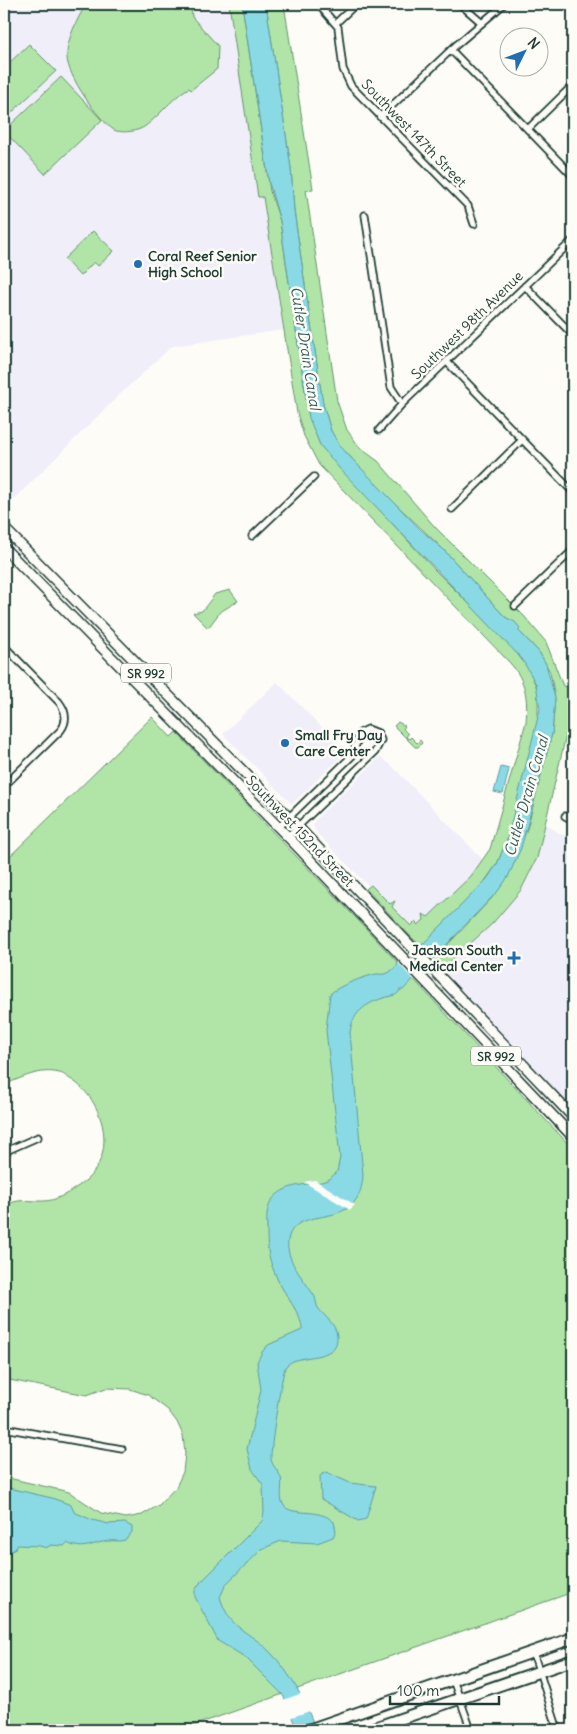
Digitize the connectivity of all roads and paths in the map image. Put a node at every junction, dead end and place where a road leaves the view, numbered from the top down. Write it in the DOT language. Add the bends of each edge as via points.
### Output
graph roads {
  1 [pos="318,4"];
  2 [pos="356,4"];
  3 [pos="460,4"];
  4 [pos="504,4"];
  5 [pos="336,23"];
  6 [pos="482,23"];
  7 [pos="450,50"];
  8 [pos="573,85"];
  9 [pos="380,117"];
  10 [pos="528,129"];
  11 [pos="573,176"];
  12 [pos="365,215"];
  13 [pos="474,224"];
  14 [pos="573,240"];
  15 [pos="525,286"];
  16 [pos="573,335"];
  17 [pos="447,362"];
  18 [pos="402,404"];
  19 [pos="379,430"];
  20 [pos="522,440"];
  21 [pos="314,477"];
  22 [pos="573,492"];
  23 [pos="452,509"];
  24 [pos="4,528"];
  25 [pos="252,536"];
  26 [pos="4,548"];
  27 [pos="573,550"];
  28 [pos="515,606"];
  29 [pos="4,646"];
  30 [pos="4,786"];
  31 [pos="565,816"];
  32 [pos="289,818"];
  33 [pos="573,820"];
  34 [pos="298,827"];
  35 [pos="278,828"];
  36 [pos="287,837"];
  37 [pos="573,1117"];
  38 [pos="38,1136"];
  39 [pos="573,1137"];
  40 [pos="4,1152"];
  41 [pos="4,1428"];
  42 [pos="122,1449"];
  43 [pos="573,1638"];
  44 [pos="533,1652"];
  45 [pos="573,1660"];
  46 [pos="539,1672"];
  47 [pos="453,1680"];
  48 [pos="460,1699"];
  49 [pos="308,1730"];
  50 [pos="368,1730"];
  51 [pos="471,1730"];
  52 [pos="558,1730"];
  1 -- 5 [label="street"];
  2 -- 5 [label="street"];
  3 -- 6 [label="street"];
  4 -- 6 [label="street"];
  5 -- 9 [label="street, Southwest 147th Street" via="346,79"];
  6 -- 7 [label="street"];
  7 -- 9 [label="street"];
  7 -- 10 [label="street"];
  8 -- 10 [label="street"];
  9 -- 13 [label="street, Southwest 147th Street" via="468,206"];
  10 -- 11 [label="street"];
  12 -- 18 [label="street" via="392,387"];
  14 -- 15 [label="street, Southwest 98th Avenue"];
  15 -- 16 [label="street"];
  15 -- 17 [label="street, Southwest 98th Avenue"];
  17 -- 18 [label="street, Southwest 98th Avenue"];
  17 -- 20 [label="street"];
  18 -- 19 [label="street, Southwest 98th Avenue"];
  20 -- 22 [label="street"];
  20 -- 23 [label="street"];
  21 -- 25 [label="street"];
  24 -- 32 [label="main road, Southwest 152nd Street / SR 992"];
  26 -- 35 [label="main road, Southwest 152nd Street / SR 992"];
  27 -- 28 [label="street"];
  29 -- 30 [label="street" via="59,702 66,718 61,730"];
  31 -- 33 [label="street"];
  32 -- 34 [label="main road, Southwest 152nd Street / SR 992"];
  32 -- 34 [label="street" via="352,756 360,733 368,729 378,734 381,740 375,752"];
  32 -- 35 [label="street"];
  34 -- 36 [label="street"];
  34 -- 37 [label="main road, Southwest 152nd Street / SR 992"];
  35 -- 36 [label="main road, Southwest 152nd Street / SR 992"];
  36 -- 39 [label="main road, Southwest 152nd Street / SR 992"];
  38 -- 40 [label="street"];
  41 -- 42 [label="street"];
  43 -- 44 [label="highway"];
  44 -- 46 [label="street"];
  44 -- 47 [label="highway"];
  45 -- 46 [label="highway"];
  46 -- 48 [label="highway"];
  46 -- 52 [label="street"];
  47 -- 48 [label="street"];
  47 -- 49 [label="highway"];
  48 -- 50 [label="highway"];
  48 -- 51 [label="street"];
}
